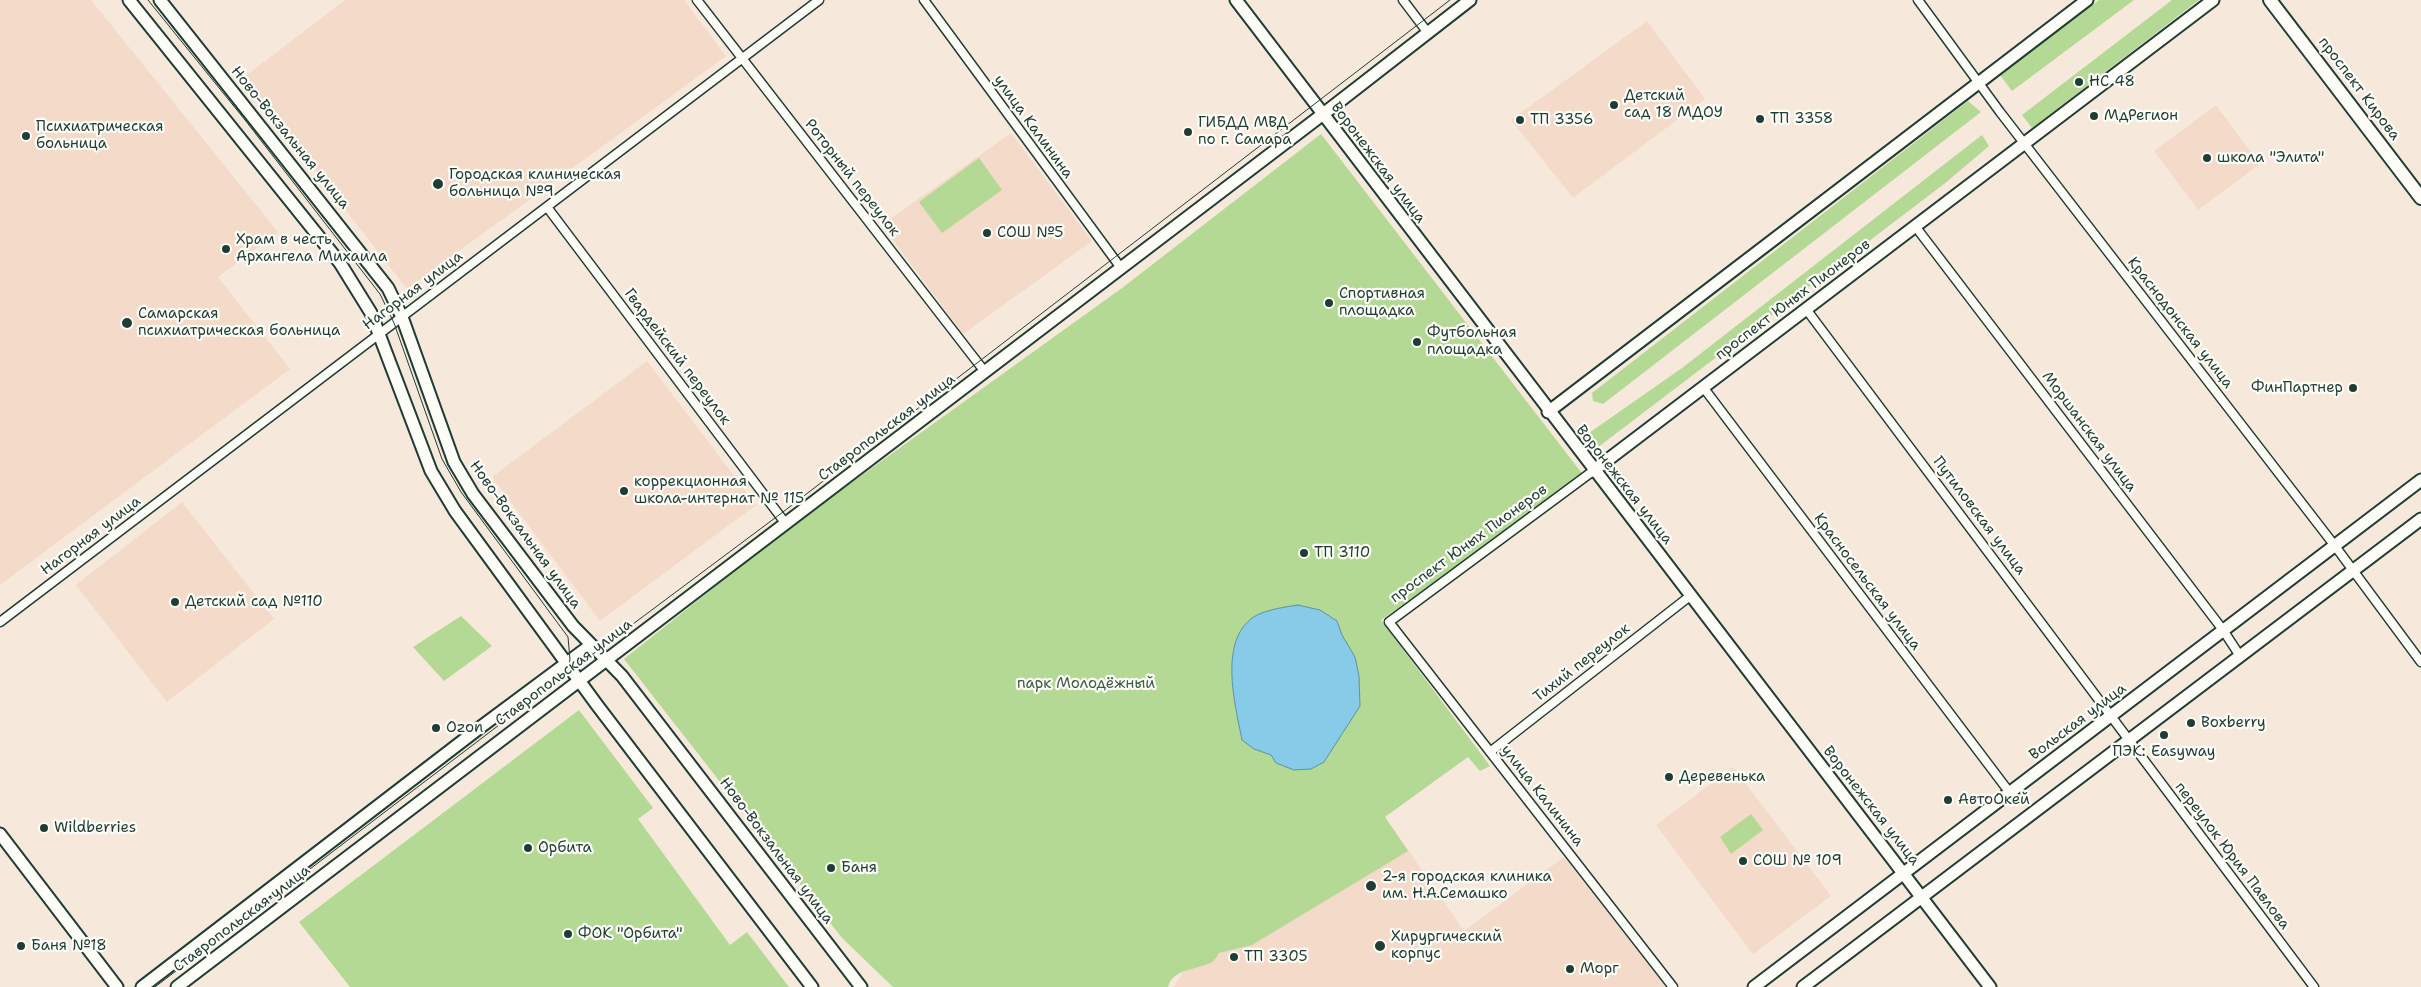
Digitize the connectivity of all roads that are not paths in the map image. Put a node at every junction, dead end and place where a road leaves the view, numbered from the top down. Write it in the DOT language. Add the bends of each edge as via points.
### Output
graph roads {
  1 [pos="129,0"];
  2 [pos="160,0"];
  3 [pos="697,0"];
  4 [pos="819,0"];
  5 [pos="924,0"];
  6 [pos="1236,0"];
  7 [pos="1403,0"];
  8 [pos="1470,0"];
  9 [pos="1918,0"];
  10 [pos="2087,0"];
  11 [pos="2213,0"];
  12 [pos="2270,0"];
  13 [pos="1428,33"];
  14 [pos="743,58"];
  15 [pos="1980,82"];
  16 [pos="1322,115"];
  17 [pos="2024,143"];
  18 [pos="2421,198"];
  19 [pos="547,207"];
  20 [pos="1915,226"];
  21 [pos="1121,268"];
  22 [pos="1806,309"];
  23 [pos="402,317"];
  24 [pos="380,334"];
  25 [pos="985,372"];
  26 [pos="1703,387"];
  27 [pos="1548,412"];
  28 [pos="1593,470"];
  29 [pos="2421,480"];
  30 [pos="2421,519"];
  31 [pos="786,524"];
  32 [pos="2335,546"];
  33 [pos="2353,571"];
  34 [pos="1690,596"];
  35 [pos="0,622"];
  36 [pos="1389,622"];
  37 [pos="2223,630"];
  38 [pos="591,645"];
  39 [pos="2240,656"];
  40 [pos="606,659"];
  41 [pos="567,662"];
  42 [pos="2421,662"];
  43 [pos="579,680"];
  44 [pos="2111,715"];
  45 [pos="2128,741"];
  46 [pos="1490,752"];
  47 [pos="2010,792"];
  48 [pos="0,834"];
  49 [pos="1904,873"];
  50 [pos="1922,897"];
  51 [pos="116,987"];
  52 [pos="142,987"];
  53 [pos="177,987"];
  54 [pos="812,987"];
  55 [pos="860,987"];
  56 [pos="1672,987"];
  57 [pos="1754,987"];
  58 [pos="1803,987"];
  59 [pos="1990,987"];
  60 [pos="2314,987"];
  1 -- 24 [label="street" via="337,258 364,299"];
  2 -- 23 [label="street, Ново-Вокзальная улица" via="377,271"];
  3 -- 14 [label="street, Роторный переулок"];
  4 -- 14 [label="street, Нагорная улица"];
  5 -- 21 [label="street, улица Калинина"];
  6 -- 16 [label="street, Воронежская улица"];
  7 -- 13 [label="street"];
  8 -- 13 [label="street, Ставропольская улица"];
  9 -- 15 [label="street, Краснодонская улица"];
  10 -- 15 [label="street"];
  11 -- 17 [label="street, проспект Юных Пионеров"];
  12 -- 18 [label="main road, проспект Кирова"];
  13 -- 16 [label="street, Ставропольская улица"];
  14 -- 19 [label="street, Нагорная улица"];
  14 -- 25 [label="street, Роторный переулок"];
  15 -- 17 [label="street, Краснодонская улица"];
  15 -- 27 [label="street"];
  16 -- 21 [label="street, Ставропольская улица"];
  16 -- 27 [label="street, Воронежская улица"];
  17 -- 20 [label="street, проспект Юных Пионеров"];
  17 -- 32 [label="street, Краснодонская улица"];
  19 -- 23 [label="street, Нагорная улица"];
  19 -- 31 [label="street, Гвардейский переулок"];
  20 -- 22 [label="street, проспект Юных Пионеров"];
  20 -- 37 [label="street, Моршанская улица"];
  21 -- 25 [label="street, Ставропольская улица"];
  22 -- 26 [label="street, проспект Юных Пионеров"];
  22 -- 44 [label="street, Путиловская улица"];
  23 -- 24 [label="street, Нагорная улица"];
  23 -- 38 [label="street, Ново-Вокзальная улица" via="454,462 473,494"];
  24 -- 35 [label="street, Нагорная улица"];
  24 -- 41 [label="street" via="431,471 455,511"];
  25 -- 31 [label="street, Ставропольская улица"];
  26 -- 28 [label="street, проспект Юных Пионеров"];
  26 -- 47 [label="street, Красносельская улица"];
  27 -- 28 [label="street, Воронежская улица"];
  28 -- 34 [label="street, Воронежская улица"];
  28 -- 36 [label="street, проспект Юных Пионеров"];
  29 -- 32 [label="street, Вольская улица"];
  30 -- 33 [label="street"];
  31 -- 40 [label="street, Ставропольская улица"];
  32 -- 33 [label="street, Краснодонская улица"];
  32 -- 37 [label="street, Вольская улица"];
  33 -- 39 [label="street"];
  33 -- 42 [label="street, Краснодонская улица"];
  34 -- 46 [label="street, Тихий переулок"];
  34 -- 49 [label="street, Воронежская улица"];
  36 -- 46 [label="street, улица Калинина"];
  37 -- 39 [label="street, Моршанская улица"];
  37 -- 44 [label="street, Вольская улица"];
  38 -- 40 [label="street, Ново-Вокзальная улица"];
  38 -- 41 [label="street, Ставропольская улица"];
  39 -- 45 [label="street"];
  40 -- 43 [label="street, Ставропольская улица"];
  40 -- 55 [label="street, Ново-Вокзальная улица"];
  41 -- 43 [label="street"];
  41 -- 52 [label="street, Ставропольская улица"];
  43 -- 53 [label="street, Ставропольская улица"];
  43 -- 54 [label="street"];
  44 -- 45 [label="street, Путиловская улица"];
  44 -- 47 [label="street, Вольская улица"];
  45 -- 50 [label="street"];
  45 -- 60 [label="street, переулок Юрия Павлова"];
  46 -- 56 [label="street, улица Калинина"];
  47 -- 49 [label="street, Вольская улица"];
  48 -- 51 [label="street"];
  49 -- 50 [label="street, Воронежская улица"];
  49 -- 57 [label="street, Вольская улица"];
  50 -- 58 [label="street"];
  50 -- 59 [label="street, Воронежская улица"];
}
